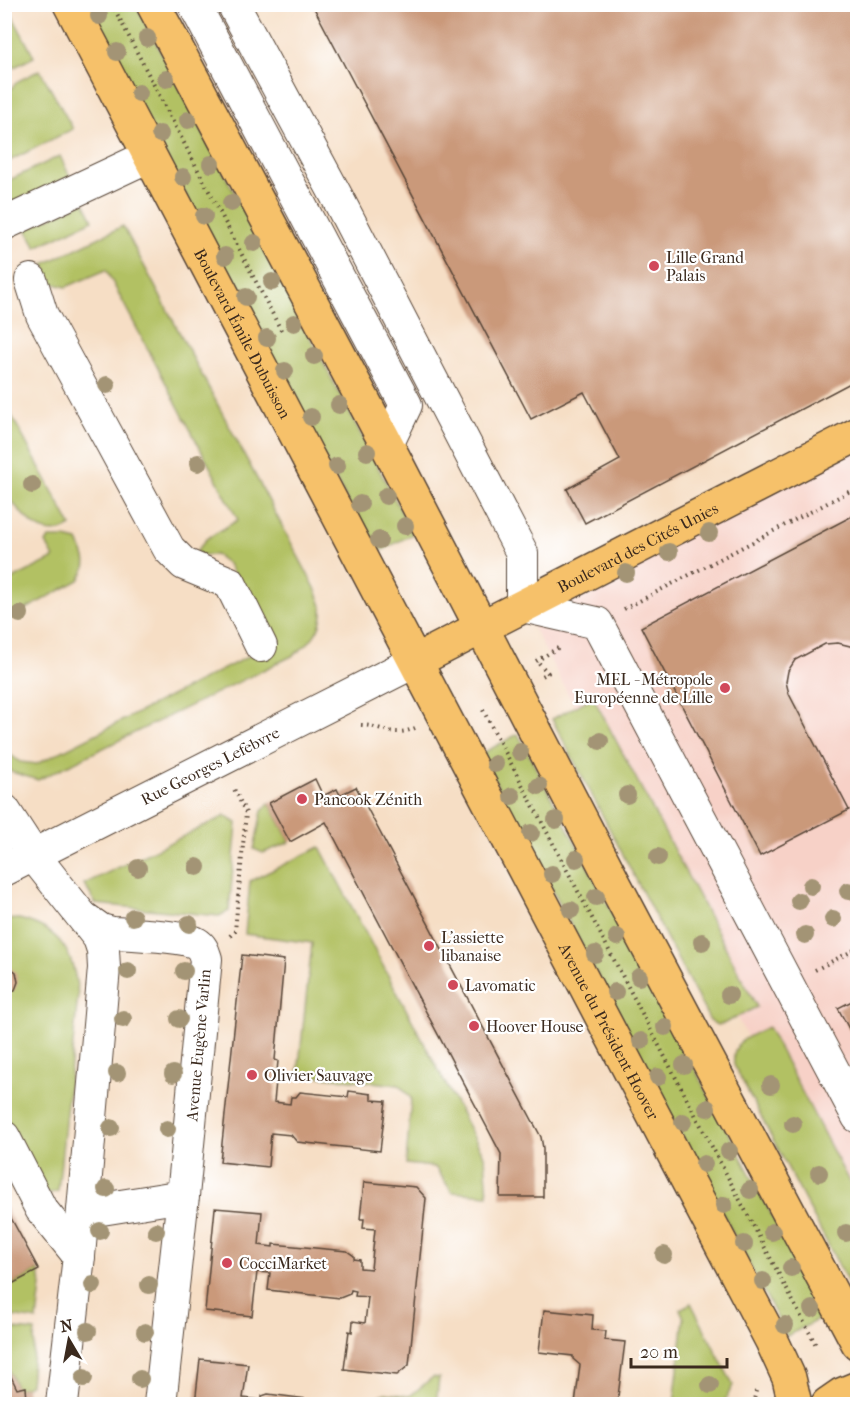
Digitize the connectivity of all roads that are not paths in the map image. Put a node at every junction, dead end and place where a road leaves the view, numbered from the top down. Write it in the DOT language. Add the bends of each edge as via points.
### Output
graph roads {
  1 [pos="70,4"];
  2 [pos="153,4"];
  3 [pos="194,4"];
  4 [pos="233,4"];
  5 [pos="149,156"];
  6 [pos="4,224"];
  7 [pos="31,280"];
  8 [pos="858,434"];
  9 [pos="387,445"];
  10 [pos="522,606"];
  11 [pos="480,627"];
  12 [pos="261,646"];
  13 [pos="416,661"];
  14 [pos="4,810"];
  15 [pos="34,856"];
  16 [pos="4,870"];
  17 [pos="83,917"];
  18 [pos="858,1117"];
  19 [pos="4,1137"];
  20 [pos="183,1196"];
  21 [pos="83,1212"];
  22 [pos="79,1256"];
  23 [pos="858,1343"];
  24 [pos="858,1388"];
  25 [pos="62,1404"];
  26 [pos="160,1404"];
  27 [pos="795,1404"];
  28 [pos="828,1404"];
  1 -- 5 [label="main road, Boulevard Émile Dubuisson"];
  2 -- 9 [label="main road"];
  3 -- 9 [label="street" via="406,405"];
  4 -- 10 [label="street" via="522,553"];
  5 -- 6 [label="street"];
  5 -- 13 [label="main road, Boulevard Émile Dubuisson"];
  7 -- 12 [label="street" via="42,315 169,549 184,564 230,583"];
  8 -- 10 [label="main road, Boulevard des Cités Unies"];
  9 -- 11 [label="main road"];
  10 -- 11 [label="main road, Boulevard des Cités Unies"];
  10 -- 18 [label="street" via="597,623"];
  11 -- 13 [label="main road, Boulevard des Cités Unies"];
  11 -- 23 [label="main road"];
  13 -- 15 [label="street, Rue Georges Lefebvre"];
  13 -- 27 [label="main road, Avenue du Président Hoover" via="772,1341 789,1377"];
  14 -- 15 [label="street, Avenue Eugène Varlin"];
  15 -- 16 [label="street, Rue Georges Lefebvre"];
  15 -- 17 [label="street, Avenue Eugène Varlin"];
  17 -- 20 [label="street, Avenue Eugène Varlin" via="112,933 183,939 203,949 206,959"];
  17 -- 21 [label="street, Avenue Eugène Varlin" via="99,938 104,968"];
  19 -- 22 [label="street" via="41,1209"];
  20 -- 21 [label="street"];
  20 -- 26 [label="street, Avenue Eugène Varlin"];
  21 -- 22 [label="street, Avenue Eugène Varlin"];
  22 -- 25 [label="street, Avenue Eugène Varlin"];
  24 -- 28 [label="main road"];
}
